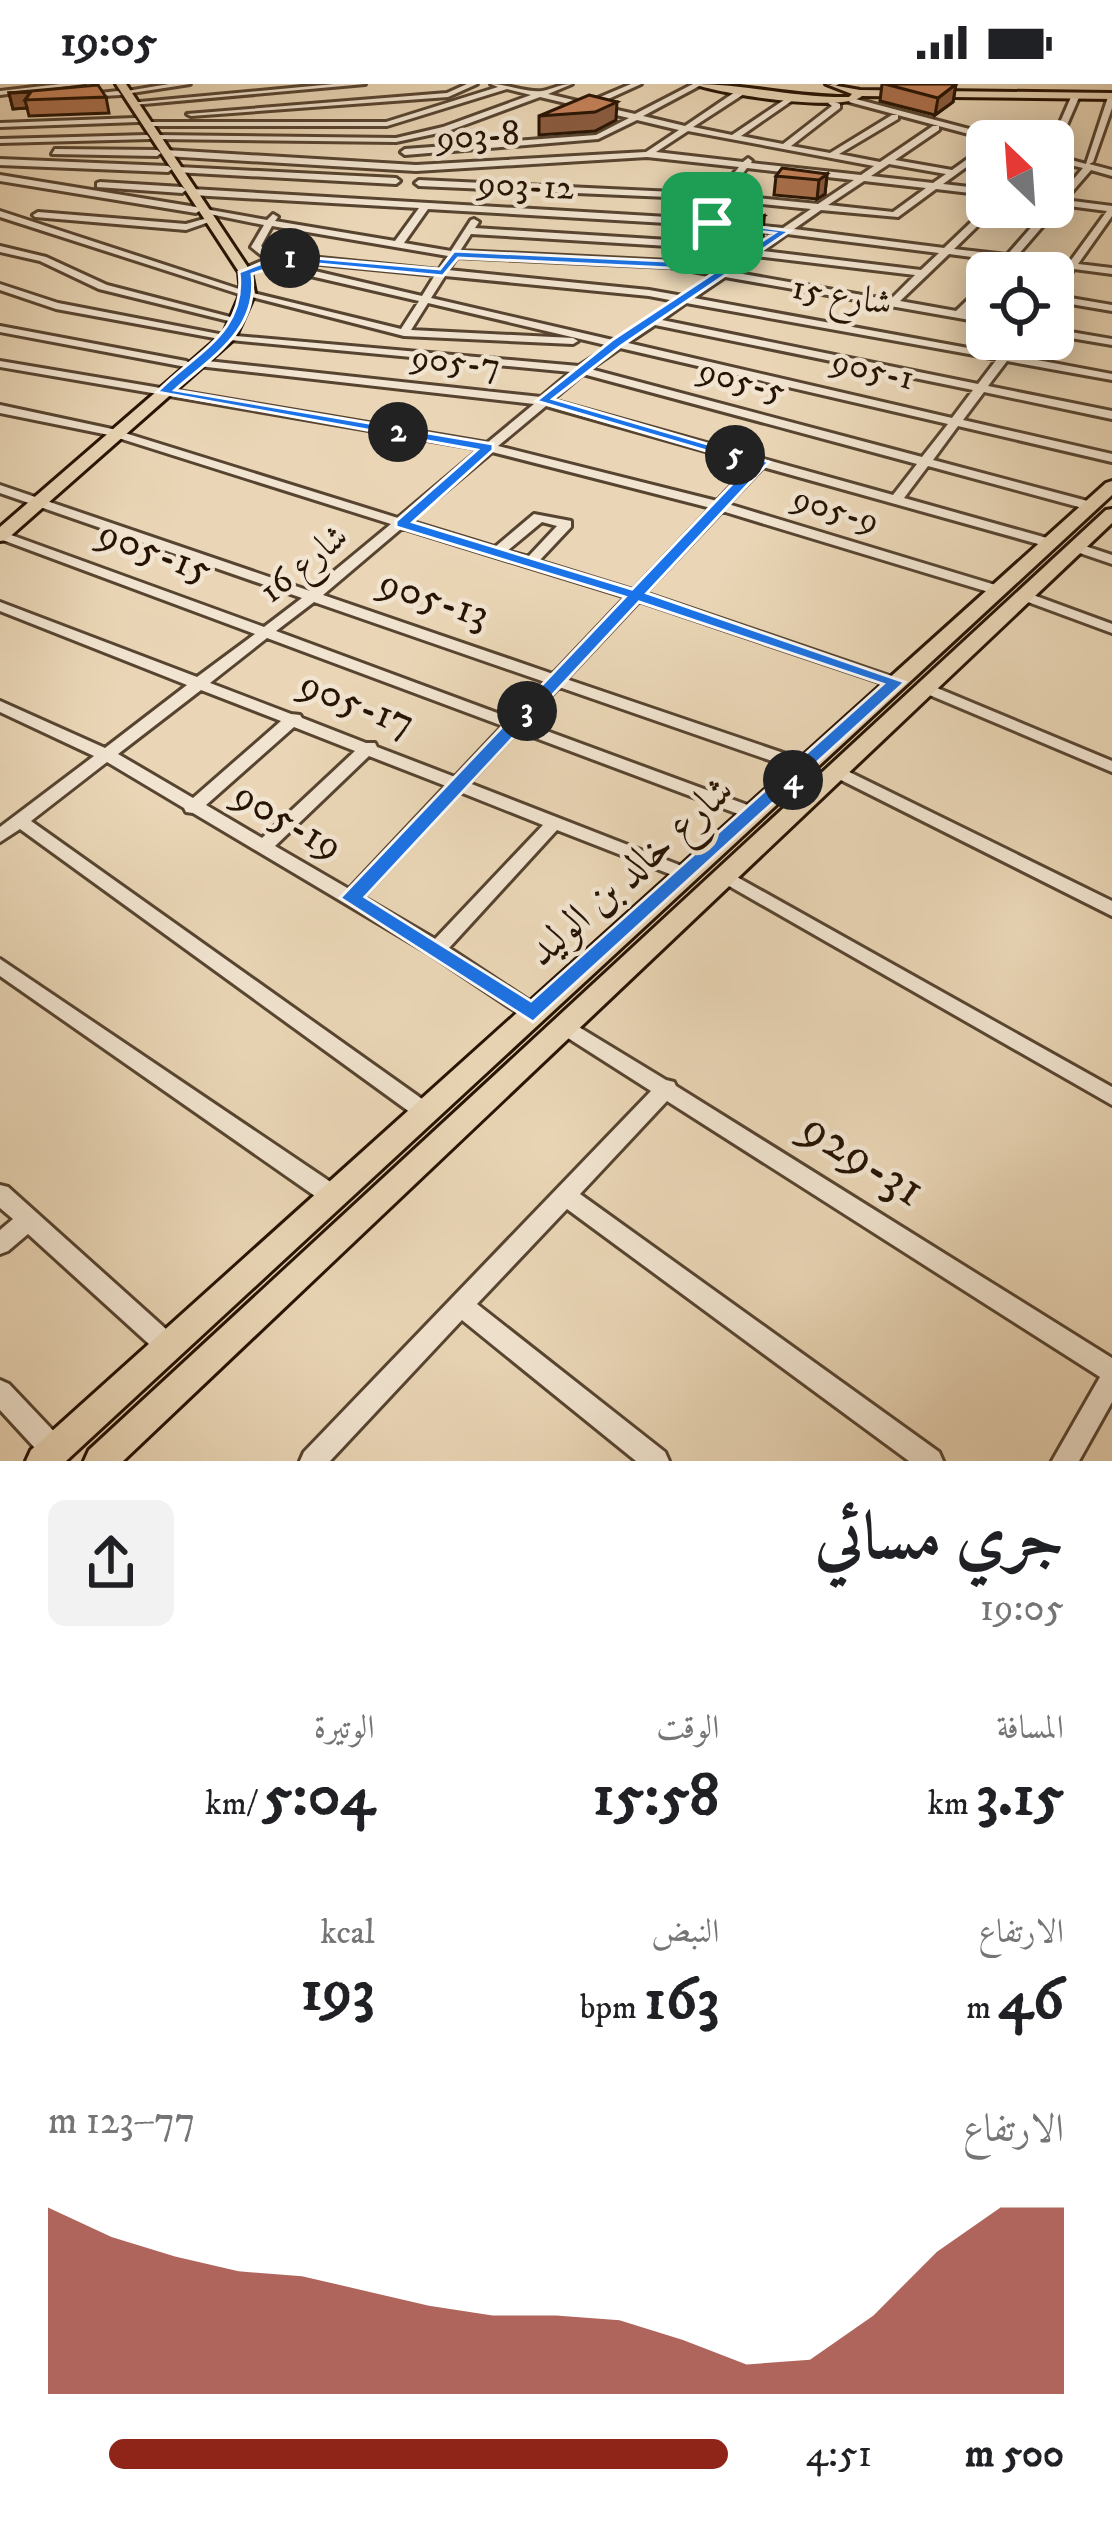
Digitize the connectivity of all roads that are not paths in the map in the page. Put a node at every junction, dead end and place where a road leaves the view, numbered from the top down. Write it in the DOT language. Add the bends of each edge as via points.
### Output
graph roads {
  1 [pos="80,84"];
  2 [pos="186,84"];
  3 [pos="351,84"];
  4 [pos="361,84"];
  5 [pos="473,84"];
  6 [pos="568,84"];
  7 [pos="638,84"];
  8 [pos="699,84"];
  9 [pos="725,84"];
  10 [pos="505,85"];
  11 [pos="836,85"];
  12 [pos="172,87"];
  13 [pos="764,88"];
  14 [pos="744,90"];
  15 [pos="122,91"];
  16 [pos="448,95"];
  17 [pos="538,95"];
  18 [pos="1076,95"];
  19 [pos="1112,95"];
  20 [pos="0,97"];
  21 [pos="855,97"];
  22 [pos="790,98"];
  23 [pos="179,99"];
  24 [pos="465,100"];
  25 [pos="382,101"];
  26 [pos="344,103"];
  27 [pos="834,103"];
  28 [pos="327,104"];
  29 [pos="585,106"];
  30 [pos="567,114"];
  31 [pos="895,117"];
  32 [pos="634,118"];
  33 [pos="1066,120"];
  34 [pos="0,124"];
  35 [pos="312,124"];
  36 [pos="333,124"];
  37 [pos="387,124"];
  38 [pos="683,128"];
  39 [pos="936,128"];
  40 [pos="532,129"];
  41 [pos="966,130"];
  42 [pos="733,138"];
  43 [pos="966,138"];
  44 [pos="396,140"];
  45 [pos="0,141"];
  46 [pos="321,141"];
  47 [pos="155,142"];
  48 [pos="497,145"];
  49 [pos="784,147"];
  50 [pos="0,152"];
  51 [pos="405,152"];
  52 [pos="647,154"];
  53 [pos="832,155"];
  54 [pos="288,159"];
  55 [pos="307,160"];
  56 [pos="1074,160"];
  57 [pos="514,161"];
  58 [pos="748,161"];
  59 [pos="0,162"];
  60 [pos="328,163"];
  61 [pos="885,163"];
  62 [pos="966,163"];
  63 [pos="364,165"];
  64 [pos="1089,165"];
  65 [pos="416,168"];
  66 [pos="1112,170"];
  67 [pos="955,172"];
  68 [pos="270,174"];
  69 [pos="299,176"];
  70 [pos="313,177"];
  71 [pos="865,177"];
  72 [pos="0,178"];
  73 [pos="16,179"];
  74 [pos="354,179"];
  75 [pos="396,181"];
  76 [pos="1074,182"];
  77 [pos="419,183"];
  78 [pos="939,186"];
  79 [pos="498,187"];
  80 [pos="966,189"];
  81 [pos="187,190"];
  82 [pos="285,197"];
  83 [pos="719,197"];
  84 [pos="370,204"];
  85 [pos="1074,204"];
  86 [pos="425,208"];
  87 [pos="819,208"];
  88 [pos="1112,209"];
  89 [pos="481,211"];
  90 [pos="3,214"];
  91 [pos="205,217"];
  92 [pos="270,221"];
  93 [pos="702,222"];
  94 [pos="970,228"];
  95 [pos="1035,228"];
  96 [pos="469,231"];
  97 [pos="785,231"];
  98 [pos="342,235"];
  99 [pos="1094,236"];
  100 [pos="1112,238"];
  101 [pos="398,244"];
  102 [pos="685,244"];
  103 [pos="0,249"];
  104 [pos="946,251"];
  105 [pos="1015,252"];
  106 [pos="753,253"];
  107 [pos="966,253"];
  108 [pos="454,254"];
  109 [pos="271,260"];
  110 [pos="1074,263"];
  111 [pos="670,264"];
  112 [pos="1074,266"];
  113 [pos="1112,271"];
  114 [pos="245,272"];
  115 [pos="443,272"];
  116 [pos="923,273"];
  117 [pos="724,274"];
  118 [pos="0,286"];
  119 [pos="244,292"];
  120 [pos="649,293"];
  121 [pos="426,299"];
  122 [pos="686,299"];
  123 [pos="1074,299"];
  124 [pos="892,303"];
  125 [pos="966,307"];
  126 [pos="1112,308"];
  127 [pos="959,315"];
  128 [pos="966,316"];
  129 [pos="233,319"];
  130 [pos="653,321"];
  131 [pos="0,328"];
  132 [pos="404,333"];
  133 [pos="1074,336"];
  134 [pos="224,337"];
  135 [pos="1112,342"];
  136 [pos="616,343"];
  137 [pos="966,349"];
  138 [pos="1003,360"];
  139 [pos="1026,360"];
  140 [pos="192,363"];
  141 [pos="0,364"];
  142 [pos="580,370"];
  143 [pos="1112,377"];
  144 [pos="983,388"];
  145 [pos="159,391"];
  146 [pos="542,401"];
  147 [pos="0,409"];
  148 [pos="1112,415"];
  149 [pos="959,420"];
  150 [pos="112,434"];
  151 [pos="488,447"];
  152 [pos="1112,458"];
  153 [pos="927,461"];
  154 [pos="761,462"];
  155 [pos="1112,486"];
  156 [pos="0,489"];
  157 [pos="896,500"];
  158 [pos="34,501"];
  159 [pos="720,506"];
  160 [pos="1101,510"];
  161 [pos="402,524"];
  162 [pos="0,532"];
  163 [pos="1048,543"];
  164 [pos="1076,547"];
  165 [pos="497,553"];
  166 [pos="1112,560"];
  167 [pos="530,563"];
  168 [pos="997,590"];
  169 [pos="636,595"];
  170 [pos="1024,596"];
  171 [pos="312,597"];
  172 [pos="0,606"];
  173 [pos="1112,629"];
  174 [pos="269,631"];
  175 [pos="558,678"];
  176 [pos="896,682"];
  177 [pos="204,683"];
  178 [pos="925,688"];
  179 [pos="0,706"];
  180 [pos="294,718"];
  181 [pos="514,725"];
  182 [pos="369,747"];
  183 [pos="109,755"];
  184 [pos="807,766"];
  185 [pos="1112,767"];
  186 [pos="839,772"];
  187 [pos="460,782"];
  188 [pos="192,808"];
  189 [pos="755,814"];
  190 [pos="556,820"];
  191 [pos="20,821"];
  192 [pos="0,836"];
  193 [pos="262,848"];
  194 [pos="686,874"];
  195 [pos="728,878"];
  196 [pos="351,898"];
  197 [pos="1112,909"];
  198 [pos="437,949"];
  199 [pos="0,966"];
  200 [pos="533,1013"];
  201 [pos="564,1026"];
  202 [pos="667,1088"];
  203 [pos="1112,1097"];
  204 [pos="425,1112"];
  205 [pos="0,1194"];
  206 [pos="333,1196"];
  207 [pos="566,1196"];
  208 [pos="27,1221"];
  209 [pos="0,1244"];
  210 [pos="462,1306"];
  211 [pos="168,1346"];
  212 [pos="1112,1375"];
  213 [pos="0,1392"];
  214 [pos="48,1455"];
  215 [pos="100,1461"];
  216 [pos="313,1461"];
  217 [pos="656,1461"];
  218 [pos="930,1461"];
  219 [pos="1065,1461"];
  1 -- 20 [label="street"];
  2 -- 12 [label="street"];
  3 -- 4 [label="street"];
  3 -- 23 [label="street"];
  3 -- 26 [label="street"];
  5 -- 16 [label="street"];
  6 -- 17 [label="street"];
  7 -- 29 [label="street"];
  8 -- 14 [label="main road"];
  8 -- 32 [label="street"];
  9 -- 13 [label="main road"];
  10 -- 17 [label="street"];
  10 -- 24 [label="street"];
  11 -- 19 [label="main road"];
  11 -- 21 [label="main road"];
  12 -- 15 [label="street"];
  12 -- 23 [label="street"];
  13 -- 14 [label="main road"];
  13 -- 22 [label="main road"];
  14 -- 38 [label="street"];
  15 -- 20 [label="street"];
  15 -- 23 [label="street"];
  15 -- 47 [label="main road"];
  16 -- 24 [label="street"];
  16 -- 25 [label="street"];
  17 -- 29 [label="street"];
  17 -- 44 [label="street"];
  18 -- 19 [label="main road"];
  18 -- 21 [label="main road"];
  18 -- 33 [label="street"];
  19 -- 64 [label="street"];
  21 -- 27 [label="main road"];
  21 -- 41 [label="street"];
  22 -- 27 [label="main road"];
  22 -- 42 [label="street"];
  24 -- 37 [label="street"];
  25 -- 26 [label="street"];
  25 -- 37 [label="street"];
  26 -- 28 [label="street"];
  26 -- 36 [label="street"];
  27 -- 31 [label="street"];
  27 -- 49 [label="street"];
  28 -- 35 [label="street"];
  28 -- 47 [label="street"];
  29 -- 30 [label="street"];
  29 -- 32 [label="street"];
  31 -- 39 [label="street"];
  31 -- 53 [label="street"];
  32 -- 38 [label="street"];
  32 -- 48 [label="street" via="598,137"];
  34 -- 47 [label="street"];
  35 -- 36 [label="street"];
  35 -- 47 [label="street"];
  36 -- 37 [label="street"];
  36 -- 46 [label="street"];
  37 -- 44 [label="street"];
  38 -- 42 [label="street"];
  38 -- 52 [label="street"];
  39 -- 43 [label="street"];
  39 -- 61 [label="street, شارع 16"];
  40 -- 48 [label="street"];
  42 -- 49 [label="street"];
  44 -- 46 [label="street"];
  44 -- 51 [label="street"];
  45 -- 47 [label="street"];
  46 -- 47 [label="street"];
  46 -- 55 [label="street"];
  47 -- 50 [label="street"];
  47 -- 54 [label="street, 903-8"];
  47 -- 59 [label="street"];
  47 -- 68 [label="street"];
  47 -- 81 [label="main road"];
  48 -- 51 [label="street"];
  49 -- 53 [label="street"];
  51 -- 65 [label="street"];
  52 -- 57 [label="street, 903-8"];
  52 -- 58 [label="street, 903-8"];
  53 -- 61 [label="street"];
  54 -- 55 [label="street, 903-8"];
  54 -- 68 [label="street"];
  55 -- 60 [label="street, 903-8"];
  56 -- 64 [label="street"];
  57 -- 65 [label="street, 903-8"];
  57 -- 79 [label="street"];
  58 -- 71 [label="street, 903-8"];
  58 -- 83 [label="street"];
  60 -- 63 [label="street, 903-8"];
  60 -- 70 [label="street"];
  61 -- 67 [label="street"];
  61 -- 71 [label="street, شارع 16"];
  62 -- 67 [label="street"];
  63 -- 65 [label="street, 903-8"];
  63 -- 74 [label="street"];
  64 -- 66 [label="street"];
  64 -- 76 [label="street"];
  67 -- 78 [label="street"];
  68 -- 69 [label="street"];
  69 -- 70 [label="street"];
  69 -- 82 [label="street"];
  70 -- 74 [label="street"];
  71 -- 78 [label="street, 903-8"];
  71 -- 87 [label="street, شارع 16"];
  72 -- 73 [label="street"];
  73 -- 81 [label="street, 903-12"];
  73 -- 91 [label="street"];
  74 -- 75 [label="street"];
  77 -- 79 [label="street"];
  78 -- 80 [label="street, 903-8"];
  78 -- 87 [label="street" via="895,215"];
  79 -- 83 [label="street"];
  79 -- 89 [label="street"];
  81 -- 82 [label="street, 903-12"];
  81 -- 91 [label="main road"];
  82 -- 84 [label="street, 903-12"];
  82 -- 92 [label="street"];
  83 -- 87 [label="street"];
  83 -- 93 [label="street"];
  84 -- 86 [label="street, 903-12"];
  84 -- 98 [label="street"];
  85 -- 88 [label="street"];
  86 -- 89 [label="street, 903-12"];
  86 -- 101 [label="street"];
  87 -- 97 [label="street, شارع 16"];
  88 -- 99 [label="street"];
  89 -- 93 [label="street, 903-12"];
  89 -- 96 [label="street"];
  90 -- 91 [label="street" via="186,227"];
  90 -- 119 [label="street"];
  91 -- 92 [label="street"];
  91 -- 114 [label="main road"];
  91 -- 119 [label="main road"];
  92 -- 98 [label="street"];
  92 -- 109 [label="street" via="256,247"];
  93 -- 97 [label="street, 903-12"];
  93 -- 102 [label="street"];
  94 -- 104 [label="street"];
  95 -- 105 [label="street"];
  96 -- 102 [label="street"];
  96 -- 108 [label="street"];
  97 -- 104 [label="street, 903-12"];
  97 -- 106 [label="street, شارع 16"];
  98 -- 101 [label="street"];
  99 -- 100 [label="street"];
  99 -- 110 [label="street"];
  101 -- 108 [label="street"];
  102 -- 106 [label="street"];
  102 -- 111 [label="street"];
  103 -- 129 [label="street" via="103,287"];
  104 -- 107 [label="street, 903-12"];
  104 -- 116 [label="street"];
  106 -- 116 [label="street"];
  106 -- 117 [label="street, شارع 16"];
  108 -- 111 [label="street"];
  108 -- 115 [label="street"];
  109 -- 114 [label="street"];
  109 -- 115 [label="street, شارع 15"];
  109 -- 121 [label="street, 905-1"];
  111 -- 117 [label="street"];
  111 -- 120 [label="street"];
  112 -- 113 [label="street, 903-12"];
  114 -- 119 [label="main road"];
  115 -- 120 [label="street, شارع 15"];
  115 -- 121 [label="street"];
  116 -- 124 [label="street"];
  117 -- 122 [label="street, شارع 16"];
  117 -- 124 [label="street"];
  118 -- 134 [label="street, 905-5" via="56,306"];
  119 -- 129 [label="main road"];
  119 -- 132 [label="street"];
  119 -- 134 [label="main road" via="240,322"];
  120 -- 122 [label="street, شارع 15"];
  121 -- 132 [label="street"];
  121 -- 136 [label="street, 905-1"];
  122 -- 130 [label="street, شارع 16"];
  122 -- 137 [label="street, شارع 15"];
  123 -- 126 [label="street"];
  124 -- 127 [label="street"];
  125 -- 127 [label="street"];
  127 -- 128 [label="street"];
  129 -- 134 [label="main road"];
  130 -- 136 [label="street, شارع 16"];
  130 -- 144 [label="street"];
  131 -- 140 [label="street, 905-7"];
  132 -- 136 [label="street"];
  133 -- 135 [label="street"];
  134 -- 140 [label="main road"];
  134 -- 142 [label="street, 905-5"];
  136 -- 142 [label="street, شارع 16"];
  136 -- 149 [label="street, 905-1"];
  138 -- 144 [label="street"];
  139 -- 143 [label="street, شارع 15"];
  140 -- 145 [label="main road"];
  140 -- 146 [label="street, 905-7"];
  141 -- 145 [label="street, 905-9"];
  142 -- 146 [label="street, شارع 16"];
  142 -- 153 [label="street, 905-5"];
  144 -- 148 [label="street"];
  144 -- 149 [label="street"];
  145 -- 150 [label="main road"];
  145 -- 151 [label="street, 905-9"];
  146 -- 151 [label="street, شارع 16"];
  146 -- 154 [label="street, 905-7"];
  147 -- 150 [label="street"];
  149 -- 152 [label="street, 905-1"];
  149 -- 153 [label="street"];
  150 -- 158 [label="main road"];
  150 -- 161 [label="street"];
  151 -- 159 [label="street, 905-9"];
  151 -- 161 [label="street, شارع 16"];
  153 -- 157 [label="street"];
  153 -- 160 [label="street, 905-5"];
  154 -- 157 [label="street, 905-7"];
  154 -- 159 [label="street"];
  155 -- 160 [label="main road, شارع خالد بن الوليد"];
  156 -- 158 [label="street, 905-13"];
  157 -- 163 [label="street, 905-7"];
  158 -- 162 [label="main road"];
  158 -- 171 [label="street, 905-13"];
  159 -- 168 [label="street, 905-9"];
  159 -- 169 [label="street"];
  160 -- 163 [label="main road, شارع خالد بن الوليد"];
  160 -- 164 [label="main road, شارع خالد بن الوليد"];
  161 -- 165 [label="street"];
  161 -- 171 [label="street, شارع 16"];
  162 -- 174 [label="street, 905-15"];
  163 -- 168 [label="main road, شارع خالد بن الوليد"];
  164 -- 166 [label="street"];
  164 -- 170 [label="main road, شارع خالد بن الوليد"];
  165 -- 167 [label="street"];
  165 -- 167 [label="street" via="539,517 566,524"];
  167 -- 169 [label="street"];
  168 -- 176 [label="main road, شارع خالد بن الوليد"];
  169 -- 175 [label="street"];
  169 -- 176 [label="street"];
  170 -- 173 [label="street"];
  170 -- 178 [label="main road, شارع خالد بن الوليد"];
  171 -- 174 [label="street, شارع 16"];
  171 -- 175 [label="street, 905-13"];
  172 -- 177 [label="street, 905-17"];
  174 -- 177 [label="street, شارع 16"];
  174 -- 181 [label="street, 905-15"];
  175 -- 181 [label="street"];
  175 -- 184 [label="street, 905-13"];
  176 -- 184 [label="main road, شارع خالد بن الوليد"];
  177 -- 180 [label="street, 905-17"];
  177 -- 183 [label="street, شارع 16"];
  178 -- 185 [label="street"];
  178 -- 186 [label="main road, شارع خالد بن الوليد"];
  179 -- 183 [label="street, 905-19"];
  180 -- 182 [label="street, 905-17"];
  180 -- 188 [label="street"];
  181 -- 187 [label="street"];
  181 -- 189 [label="street, 905-15"];
  182 -- 187 [label="street, 905-17"];
  182 -- 193 [label="street"];
  183 -- 188 [label="street, 905-19"];
  183 -- 191 [label="street, شارع 16"];
  184 -- 189 [label="main road, شارع خالد بن الوليد"];
  186 -- 195 [label="main road, شارع خالد بن الوليد"];
  186 -- 197 [label="street"];
  187 -- 190 [label="street, 905-17"];
  187 -- 196 [label="street"];
  188 -- 193 [label="street, 905-19"];
  189 -- 194 [label="main road, شارع خالد بن الوليد"];
  190 -- 194 [label="street, 905-17"];
  190 -- 198 [label="street"];
  191 -- 192 [label="street, شارع 16"];
  191 -- 204 [label="street"];
  193 -- 196 [label="street, 905-19"];
  194 -- 200 [label="main road, شارع خالد بن الوليد"];
  195 -- 201 [label="main road, شارع خالد بن الوليد"];
  195 -- 203 [label="street"];
  196 -- 198 [label="street, 905-19"];
  198 -- 200 [label="street, 905-19"];
  199 -- 206 [label="street"];
  200 -- 204 [label="main road, شارع خالد بن الوليد"];
  201 -- 202 [label="street, 929-31"];
  201 -- 215 [label="main road, شارع خالد بن الوليد"];
  202 -- 207 [label="street"];
  202 -- 212 [label="street, 929-31"];
  204 -- 206 [label="main road, شارع خالد بن الوليد"];
  205 -- 208 [label="street"];
  206 -- 211 [label="main road, شارع خالد بن الوليد"];
  207 -- 210 [label="street"];
  207 -- 218 [label="street"];
  208 -- 209 [label="street"];
  208 -- 211 [label="street"];
  210 -- 216 [label="street"];
  210 -- 217 [label="street"];
  211 -- 214 [label="main road, شارع خالد بن الوليد"];
  212 -- 219 [label="street"];
  213 -- 214 [label="street"];
}
